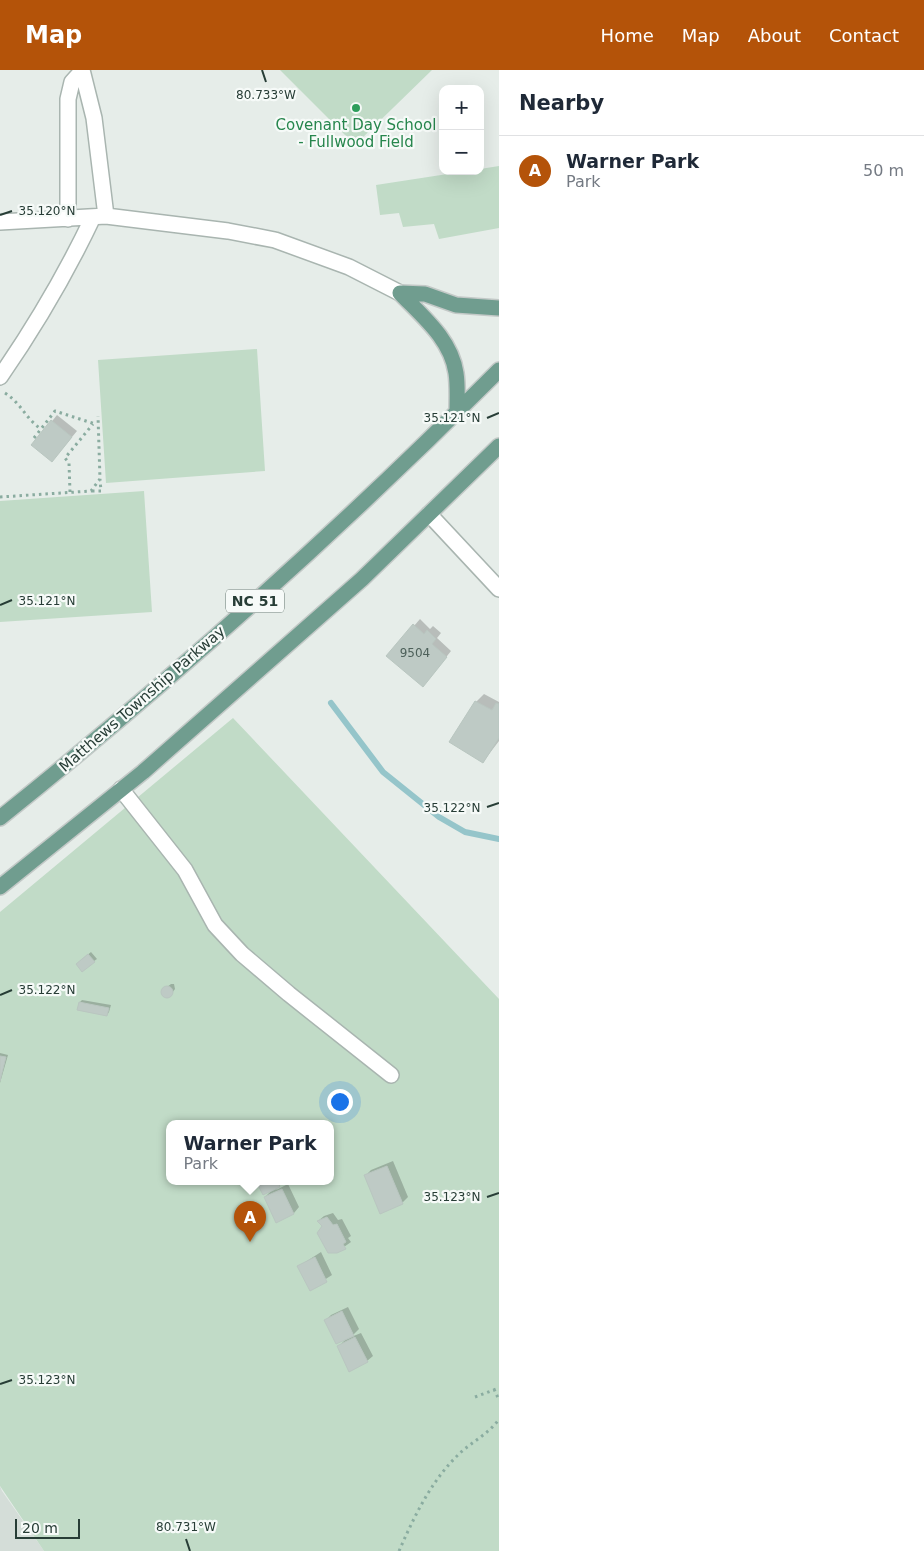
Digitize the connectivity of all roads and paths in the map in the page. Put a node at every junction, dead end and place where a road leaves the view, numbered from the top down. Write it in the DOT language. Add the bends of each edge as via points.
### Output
graph roads {
  1 [pos="82,70"];
  2 [pos="100,216"];
  3 [pos="68,219"];
  4 [pos="0,222"];
  5 [pos="400,293"];
  6 [pos="499,308"];
  7 [pos="499,370"];
  8 [pos="0,377"];
  9 [pos="5,393"];
  10 [pos="457,412"];
  11 [pos="98,416"];
  12 [pos="95,424"];
  13 [pos="41,429"];
  14 [pos="34,438"];
  15 [pos="499,446"];
  16 [pos="100,479"];
  17 [pos="91,491"];
  18 [pos="70,492"];
  19 [pos="0,497"];
  20 [pos="429,514"];
  21 [pos="499,589"];
  22 [pos="121,789"];
  23 [pos="0,818"];
  24 [pos="0,887"];
  25 [pos="391,1075"];
  26 [pos="499,1388"];
  27 [pos="494,1390"];
  28 [pos="475,1397"];
  29 [pos="499,1400"];
  30 [pos="499,1419"];
  31 [pos="399,1551"];
  1 -- 2 [label="street" via="94,118"];
  1 -- 3 [label="street" via="72,82 68,99"];
  2 -- 3 [label="street"];
  2 -- 5 [label="street" via="181,224 275,240 349,267"];
  2 -- 8 [label="street" via="38,322"];
  3 -- 4 [label="street"];
  5 -- 6 [label="main road" via="425,294 456,305"];
  5 -- 10 [label="main road" via="448,347 456,373"];
  7 -- 10 [label="main road, Matthews Township Parkway / NC 51"];
  9 -- 13 [label="path" via="17,400 30,421"];
  10 -- 23 [label="main road, Matthews Township Parkway / NC 51" via="320,544 103,735"];
  11 -- 12 [label="path"];
  12 -- 13 [label="path" via="55,411"];
  12 -- 16 [label="path"];
  12 -- 18 [label="path" via="65,458 69,462"];
  13 -- 14 [label="path"];
  15 -- 20 [label="main road"];
  16 -- 17 [label="path"];
  16 -- 17 [label="path" via="101,491"];
  17 -- 18 [label="path"];
  18 -- 19 [label="path"];
  20 -- 21 [label="street"];
  20 -- 22 [label="main road" via="355,585"];
  22 -- 24 [label="main road"];
  22 -- 25 [label="street" via="185,870 215,925 242,954"];
  26 -- 27 [label="path"];
  27 -- 28 [label="path"];
  27 -- 29 [label="path"];
  30 -- 31 [label="path" via="436,1479"];
}
